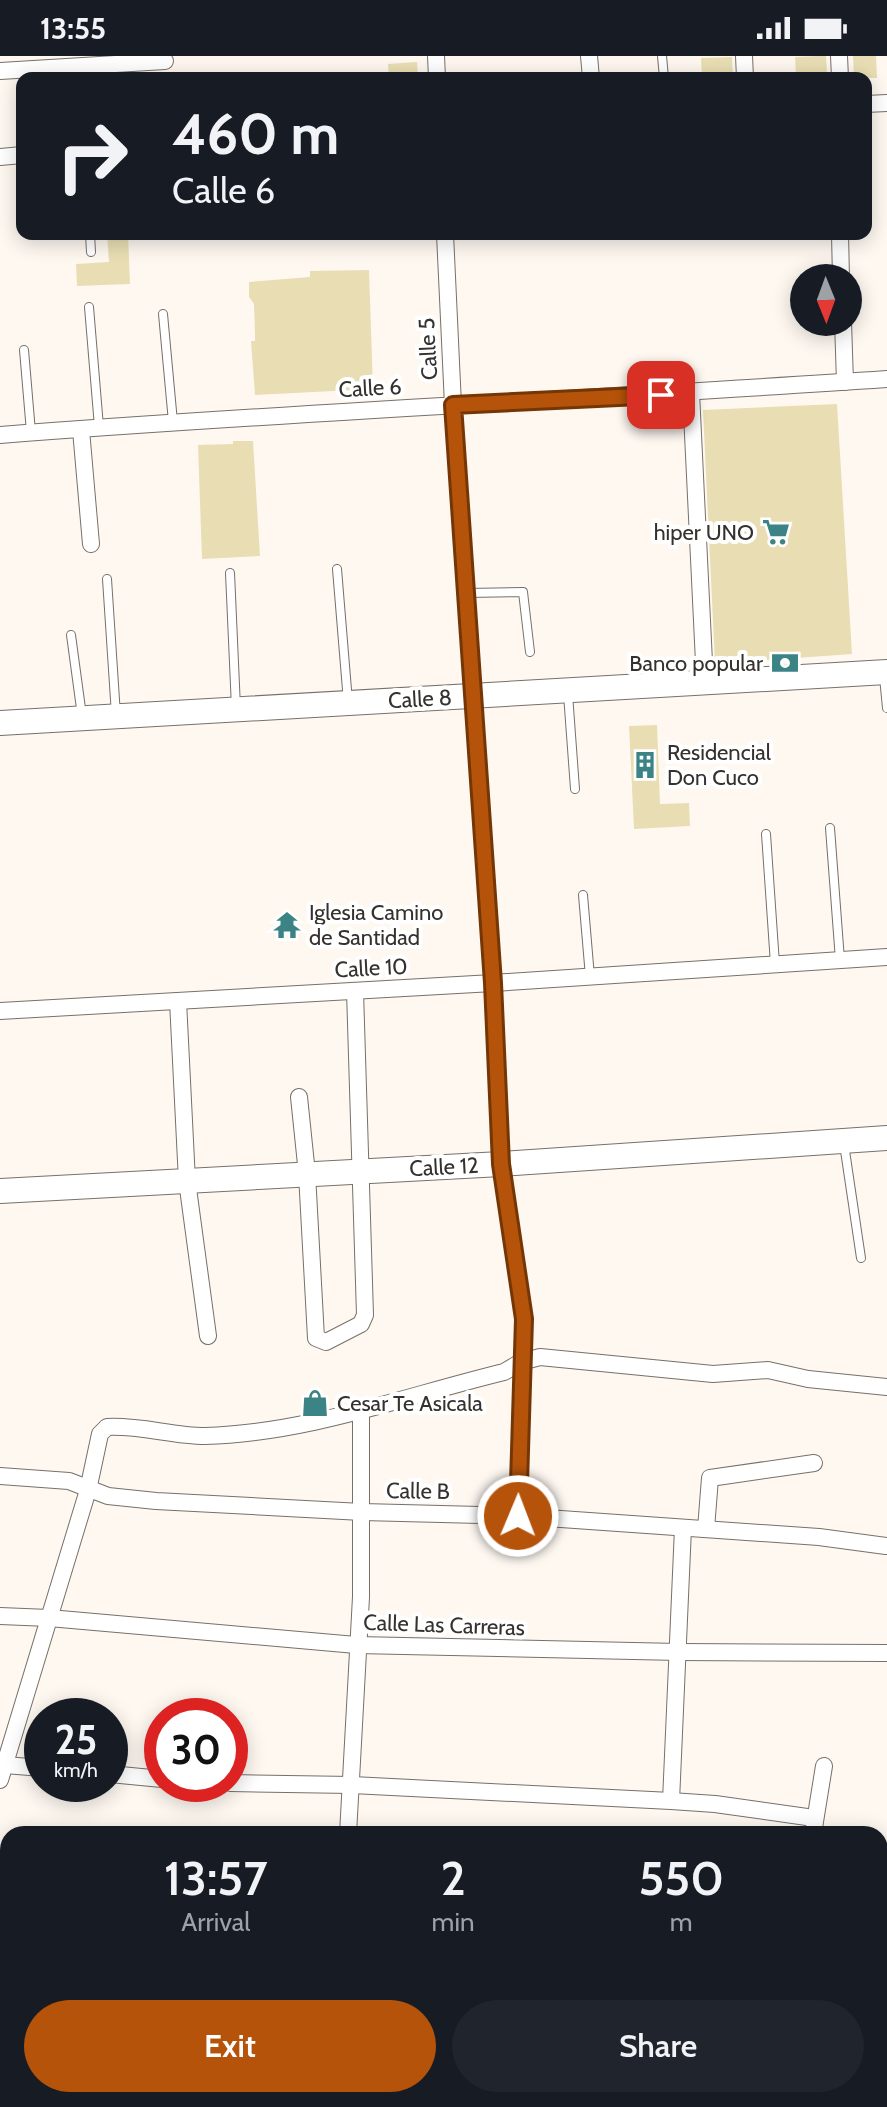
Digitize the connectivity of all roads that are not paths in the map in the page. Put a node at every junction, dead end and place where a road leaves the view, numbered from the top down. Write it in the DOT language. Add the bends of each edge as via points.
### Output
graph roads {
  1 [pos="108,60"];
  2 [pos="165,61"];
  3 [pos="0,71"];
  4 [pos="90,240"];
  5 [pos="445,240"];
  6 [pos="840,240"];
  7 [pos="91,252"];
  8 [pos="841,264"];
  9 [pos="89,307"];
  10 [pos="163,314"];
  11 [pos="843,336"];
  12 [pos="24,350"];
  13 [pos="887,379"];
  14 [pos="845,382"];
  15 [pos="691,393"];
  16 [pos="453,405"];
  17 [pos="173,422"];
  18 [pos="99,428"];
  19 [pos="81,430"];
  20 [pos="31,432"];
  21 [pos="0,435"];
  22 [pos="91,544"];
  23 [pos="337,569"];
  24 [pos="230,573"];
  25 [pos="107,579"];
  26 [pos="467,593"];
  27 [pos="71,635"];
  28 [pos="530,652"];
  29 [pos="885,672"];
  30 [pos="705,683"];
  31 [pos="568,691"];
  32 [pos="474,696"];
  33 [pos="348,703"];
  34 [pos="887,708"];
  35 [pos="236,709"];
  36 [pos="116,715"];
  37 [pos="82,717"];
  38 [pos="0,723"];
  39 [pos="575,789"];
  40 [pos="830,828"];
  41 [pos="766,834"];
  42 [pos="583,895"];
  43 [pos="887,957"];
  44 [pos="840,960"];
  45 [pos="775,964"];
  46 [pos="590,977"];
  47 [pos="493,983"];
  48 [pos="355,991"];
  49 [pos="178,1001"];
  50 [pos="0,1011"];
  51 [pos="299,1097"];
  52 [pos="887,1138"];
  53 [pos="844,1141"];
  54 [pos="501,1164"];
  55 [pos="359,1172"];
  56 [pos="307,1174"];
  57 [pos="187,1181"];
  58 [pos="0,1191"];
  59 [pos="861,1258"];
  60 [pos="208,1336"];
  61 [pos="521,1362"];
  62 [pos="887,1387"];
  63 [pos="361,1411"];
  64 [pos="814,1463"];
  65 [pos="0,1476"];
  66 [pos="88,1490"];
  67 [pos="362,1512"];
  68 [pos="518,1516"];
  69 [pos="683,1528"];
  70 [pos="706,1529"];
  71 [pos="886,1546"];
  72 [pos="0,1616"];
  73 [pos="49,1618"];
  74 [pos="356,1645"];
  75 [pos="679,1652"];
  76 [pos="887,1653"];
  77 [pos="824,1766"];
  78 [pos="24,1770"];
  79 [pos="2,1773"];
  80 [pos="248,1783"];
  81 [pos="352,1785"];
  82 [pos="671,1801"];
  83 [pos="349,1826"];
  84 [pos="813,1826"];
  1 -- 2 [label="street"];
  1 -- 3 [label="street"];
  4 -- 7 [label="lane"];
  5 -- 16 [label="street, Calle 5"];
  6 -- 8 [label="street"];
  9 -- 18 [label="lane"];
  10 -- 17 [label="lane"];
  11 -- 14 [label="street"];
  12 -- 20 [label="lane"];
  13 -- 14 [label="street, Calle 6"];
  14 -- 15 [label="street, Calle 6"];
  15 -- 16 [label="street, Calle 6"];
  15 -- 30 [label="street"];
  16 -- 17 [label="street, Calle 6"];
  16 -- 26 [label="street, Calle 5"];
  17 -- 18 [label="street, Calle 6"];
  18 -- 19 [label="street, Calle 6"];
  19 -- 20 [label="street, Calle 6"];
  19 -- 22 [label="street"];
  20 -- 21 [label="street, Calle 6"];
  23 -- 33 [label="lane"];
  24 -- 35 [label="lane"];
  25 -- 36 [label="lane"];
  26 -- 28 [label="lane" via="523,592"];
  26 -- 32 [label="street, Calle 5"];
  27 -- 37 [label="lane"];
  29 -- 30 [label="street, Calle 8"];
  29 -- 34 [label="lane"];
  30 -- 31 [label="street, Calle 8"];
  31 -- 32 [label="street, Calle 8"];
  31 -- 39 [label="lane"];
  32 -- 33 [label="street, Calle 8"];
  32 -- 47 [label="street, Calle 5"];
  33 -- 35 [label="street, Calle 8"];
  35 -- 36 [label="street, Calle 8"];
  36 -- 37 [label="street, Calle 8"];
  37 -- 38 [label="street, Calle 8"];
  40 -- 44 [label="lane"];
  41 -- 45 [label="lane"];
  42 -- 46 [label="lane"];
  43 -- 44 [label="street, Calle 10"];
  44 -- 45 [label="street, Calle 10"];
  45 -- 46 [label="street, Calle 10"];
  46 -- 47 [label="street, Calle 10"];
  47 -- 48 [label="street, Calle 10"];
  47 -- 54 [label="street, Calle 5"];
  48 -- 49 [label="street, Calle 10"];
  48 -- 55 [label="street"];
  49 -- 50 [label="street, Calle 10"];
  49 -- 57 [label="street"];
  51 -- 56 [label="street"];
  52 -- 53 [label="street, Calle 12"];
  53 -- 54 [label="street, Calle 12"];
  53 -- 59 [label="lane"];
  54 -- 55 [label="street, Calle 12"];
  54 -- 61 [label="street, Calle 5" via="524,1319"];
  55 -- 56 [label="street, Calle 12"];
  55 -- 56 [label="street" via="364,1320 326,1342 316,1338"];
  56 -- 57 [label="street, Calle 12"];
  57 -- 58 [label="street, Calle 12"];
  57 -- 60 [label="street"];
  61 -- 62 [label="street" via="543,1357 718,1374 768,1370"];
  61 -- 63 [label="street" via="504,1372"];
  61 -- 68 [label="street, Calle 5"];
  63 -- 66 [label="street" via="281,1429 202,1436 107,1427 100,1434"];
  63 -- 67 [label="street"];
  64 -- 70 [label="street" via="710,1478"];
  65 -- 66 [label="street, Calle B" via="69,1481"];
  66 -- 67 [label="street, Calle B" via="156,1501"];
  66 -- 73 [label="street"];
  67 -- 68 [label="street, Calle B"];
  67 -- 74 [label="street"];
  68 -- 69 [label="street, Calle B"];
  69 -- 70 [label="street, Calle B"];
  69 -- 75 [label="street"];
  70 -- 71 [label="street, Calle B"];
  72 -- 73 [label="street, Calle Las Carreras"];
  73 -- 74 [label="street, Calle Las Carreras"];
  73 -- 79 [label="street"];
  74 -- 75 [label="street, Calle Las Carreras"];
  74 -- 81 [label="street"];
  75 -- 76 [label="street, Calle Las Carreras"];
  75 -- 82 [label="street"];
  77 -- 84 [label="street"];
  78 -- 79 [label="street"];
  80 -- 81 [label="street"];
  81 -- 82 [label="street"];
  81 -- 83 [label="street"];
  82 -- 84 [label="street" via="715,1804"];
}
